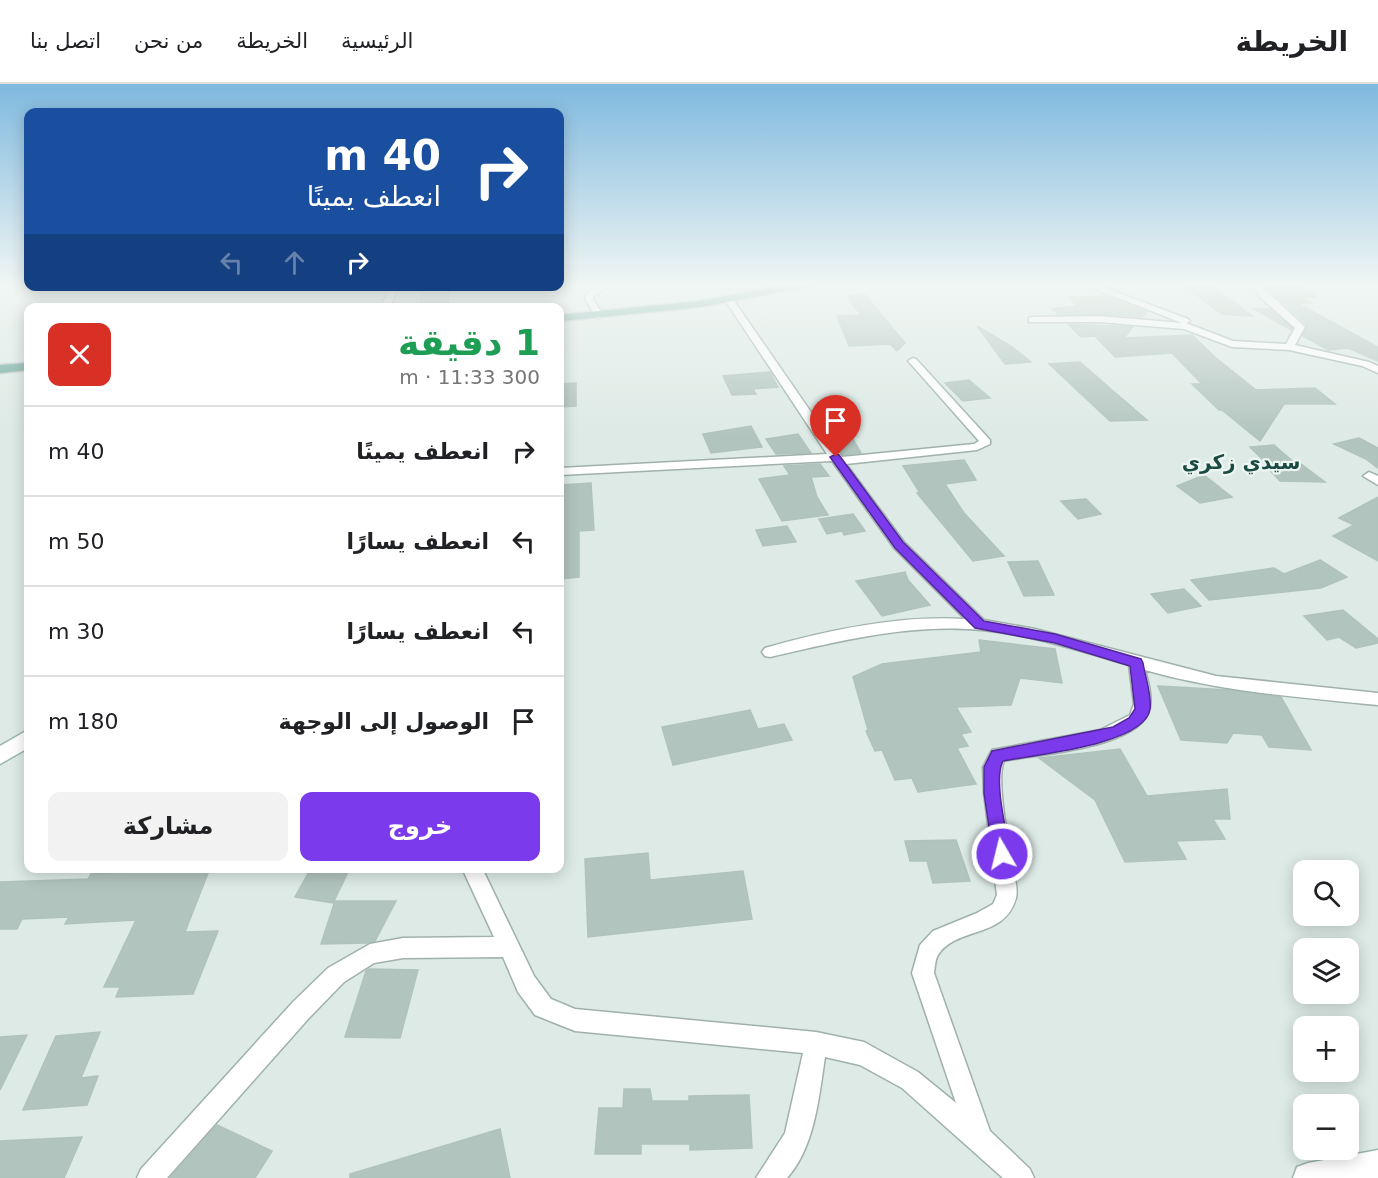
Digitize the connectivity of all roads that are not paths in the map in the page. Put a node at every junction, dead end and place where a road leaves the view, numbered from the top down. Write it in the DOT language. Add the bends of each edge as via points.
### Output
graph roads {
  1 [pos="752,334"];
  2 [pos="1210,334"];
  3 [pos="1296,334"];
  4 [pos="1289,347"];
  5 [pos="913,361"];
  6 [pos="24,367"];
  7 [pos="0,369"];
  8 [pos="1378,370"];
  9 [pos="837,459"];
  10 [pos="564,472"];
  11 [pos="980,625"];
  12 [pos="770,652"];
  13 [pos="1136,663"];
  14 [pos="1378,699"];
  15 [pos="24,741"];
  16 [pos="0,756"];
  17 [pos="474,873"];
  18 [pos="509,947"];
  19 [pos="816,1043"];
  20 [pos="980,1139"];
  21 [pos="1378,1165"];
  22 [pos="150,1178"];
  23 [pos="769,1178"];
  24 [pos="1021,1178"];
  25 [pos="1308,1178"];
  1 -- 9 [label="street"];
  2 -- 4 [label="street" via="1240,346"];
  3 -- 4 [label="street"];
  4 -- 8 [label="street"];
  5 -- 9 [label="street" via="986,442 977,447"];
  6 -- 7 [label="main road"];
  9 -- 10 [label="street"];
  9 -- 11 [label="street" via="899,545"];
  11 -- 12 [label="street" via="887,628"];
  11 -- 13 [label="street" via="1055,639"];
  13 -- 14 [label="street" via="1250,686"];
  13 -- 20 [label="street" via="1142,709 1134,722 1117,732 998,755 992,767 993,793 1007,896 1001,910 940,938 927,952 923,973 930,999"];
  15 -- 16 [label="street"];
  17 -- 18 [label="street"];
  18 -- 19 [label="street" via="526,984 543,1007 575,1020"];
  18 -- 22 [label="street" via="404,948 370,954 336,975"];
  19 -- 20 [label="street" via="864,1054 910,1080"];
  19 -- 23 [label="street" via="799,1132 778,1171"];
  20 -- 24 [label="street"];
  21 -- 25 [label="street"];
}
